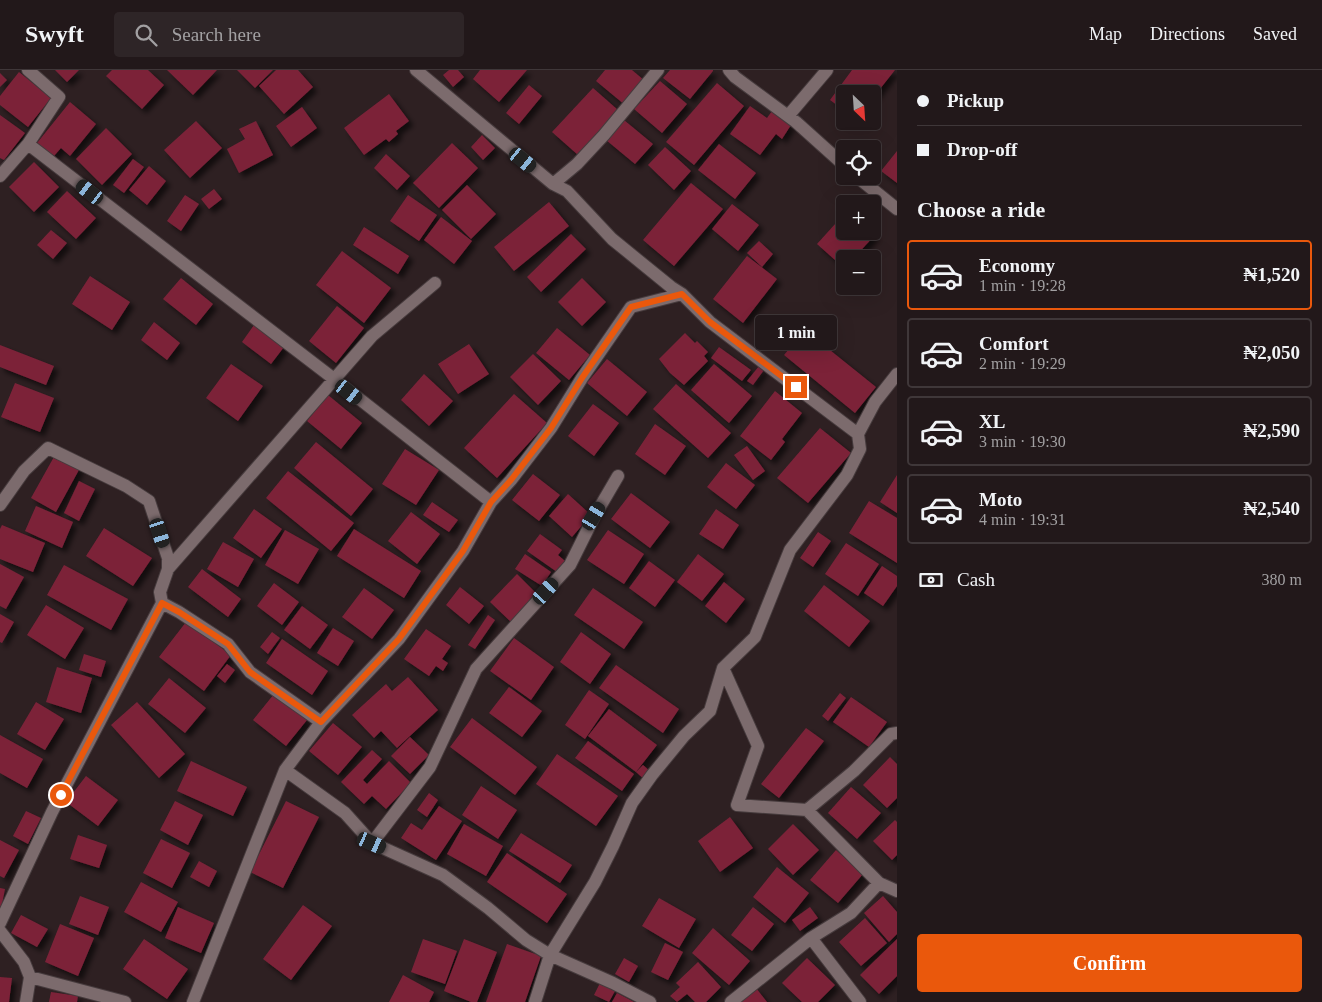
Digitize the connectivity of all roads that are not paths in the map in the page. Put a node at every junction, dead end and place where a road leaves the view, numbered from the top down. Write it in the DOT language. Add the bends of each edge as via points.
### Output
graph roads {
  1 [pos="28,70"];
  2 [pos="416,70"];
  3 [pos="658,70"];
  4 [pos="729,70"];
  5 [pos="827,70"];
  6 [pos="788,116"];
  7 [pos="28,144"];
  8 [pos="836,158"];
  9 [pos="0,176"];
  10 [pos="553,184"];
  11 [pos="867,185"];
  12 [pos="897,209"];
  13 [pos="435,283"];
  14 [pos="682,294"];
  15 [pos="897,374"];
  16 [pos="334,379"];
  17 [pos="858,434"];
  18 [pos="618,476"];
  19 [pos="491,502"];
  20 [pos="0,505"];
  21 [pos="168,568"];
  22 [pos="162,603"];
  23 [pos="723,668"];
  24 [pos="321,722"];
  25 [pos="897,733"];
  26 [pos="285,770"];
  27 [pos="807,810"];
  28 [pos="372,843"];
  29 [pos="879,883"];
  30 [pos="897,891"];
  31 [pos="0,923"];
  32 [pos="0,932"];
  33 [pos="811,938"];
  34 [pos="550,955"];
  35 [pos="30,977"];
  36 [pos="26,1002"];
  37 [pos="125,1002"];
  38 [pos="193,1002"];
  39 [pos="535,1002"];
  40 [pos="650,1002"];
  41 [pos="731,1002"];
  42 [pos="860,1002"];
  1 -- 7 [label="street" via="59,97"];
  2 -- 10 [label="street"];
  3 -- 10 [label="street" via="604,135"];
  4 -- 6 [label="street"];
  5 -- 6 [label="street"];
  6 -- 8 [label="street"];
  7 -- 9 [label="street"];
  7 -- 16 [label="street"];
  10 -- 14 [label="street" via="567,191 612,239"];
  11 -- 12 [label="street"];
  13 -- 16 [label="street" via="372,336"];
  14 -- 17 [label="street" via="710,322"];
  14 -- 19 [label="street" via="631,307 551,428"];
  15 -- 17 [label="street" via="875,402"];
  16 -- 19 [label="street"];
  16 -- 21 [label="street"];
  17 -- 23 [label="street" via="860,449 846,475 790,550 755,637"];
  18 -- 28 [label="street" via="570,564 476,670 430,767"];
  19 -- 24 [label="street" via="463,551 399,639"];
  20 -- 21 [label="street" via="24,471 48,448 126,486 149,501 168,558"];
  21 -- 22 [label="street" via="160,592"];
  22 -- 24 [label="street" via="228,644 250,672"];
  22 -- 31 [label="street" via="52,812"];
  23 -- 27 [label="street" via="758,746 737,805"];
  23 -- 34 [label="street" via="710,711 684,736 632,803 595,882"];
  24 -- 26 [label="street"];
  25 -- 27 [label="street" via="891,734 854,771"];
  26 -- 28 [label="street" via="345,813"];
  26 -- 38 [label="street"];
  27 -- 29 [label="street"];
  28 -- 34 [label="street" via="443,875"];
  29 -- 30 [label="street"];
  29 -- 33 [label="street" via="851,913"];
  32 -- 35 [label="street" via="24,962"];
  33 -- 41 [label="street"];
  33 -- 42 [label="street"];
  34 -- 39 [label="street"];
  34 -- 40 [label="street"];
  35 -- 36 [label="street"];
  35 -- 37 [label="street"];
}
